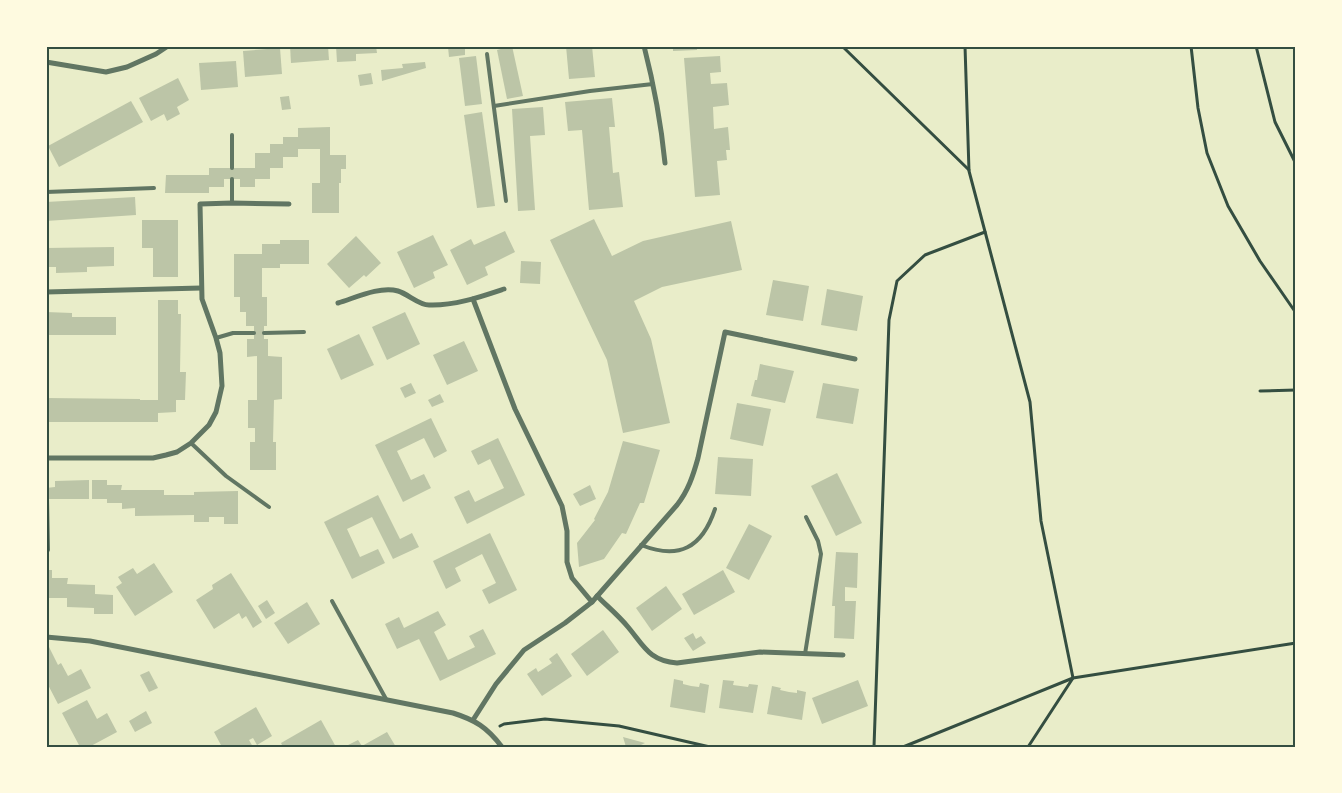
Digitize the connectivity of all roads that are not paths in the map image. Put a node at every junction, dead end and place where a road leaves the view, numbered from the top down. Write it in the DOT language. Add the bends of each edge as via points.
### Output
graph roads {
  1 [pos="168,46"];
  2 [pos="644,46"];
  3 [pos="487,54"];
  4 [pos="46,62"];
  5 [pos="653,84"];
  6 [pos="494,106"];
  7 [pos="232,135"];
  8 [pos="665,163"];
  9 [pos="232,168"];
  10 [pos="232,179"];
  11 [pos="154,188"];
  12 [pos="46,192"];
  13 [pos="506,201"];
  14 [pos="232,203"];
  15 [pos="289,204"];
  16 [pos="201,288"];
  17 [pos="504,289"];
  18 [pos="46,292"];
  19 [pos="473,299"];
  20 [pos="338,303"];
  21 [pos="304,332"];
  22 [pos="254,333"];
  23 [pos="264,333"];
  24 [pos="216,338"];
  25 [pos="855,360"];
  26 [pos="191,443"];
  27 [pos="47,458"];
  28 [pos="47,488"];
  29 [pos="47,499"];
  30 [pos="269,507"];
  31 [pos="715,509"];
  32 [pos="806,517"];
  33 [pos="641,545"];
  34 [pos="48,550"];
  35 [pos="597,596"];
  36 [pos="332,600"];
  37 [pos="592,602"];
  38 [pos="46,638"];
  39 [pos="805,654"];
  40 [pos="843,656"];
  41 [pos="386,700"];
  42 [pos="473,720"];
  43 [pos="502,747"];
  1 -- 4 [label="street" via="127,67 106,72"];
  2 -- 5 [label="street"];
  3 -- 6 [label="lane"];
  5 -- 6 [label="lane"];
  5 -- 8 [label="street"];
  6 -- 13 [label="lane"];
  7 -- 9 [label="lane"];
  10 -- 14 [label="lane"];
  11 -- 12 [label="lane"];
  14 -- 15 [label="street"];
  14 -- 16 [label="street" via="200,204"];
  16 -- 18 [label="street"];
  16 -- 24 [label="street" via="204,309"];
  17 -- 19 [label="street"];
  19 -- 20 [label="street" via="426,306 409,295 382,290"];
  19 -- 37 [label="street" via="515,409 562,506 567,531 567,562 572,578"];
  21 -- 23 [label="lane"];
  22 -- 24 [label="lane" via="233,333"];
  24 -- 26 [label="street" via="222,386 220,400 209,425"];
  25 -- 33 [label="street" via="725,332 693,476 686,494"];
  26 -- 27 [label="street" via="176,452 152,458"];
  26 -- 30 [label="lane" via="226,476"];
  27 -- 28 [label="lane"];
  29 -- 34 [label="lane"];
  31 -- 33 [label="lane" via="707,528 684,549 666,552"];
  32 -- 39 [label="lane" via="821,554"];
  33 -- 35 [label="street"];
  35 -- 37 [label="street"];
  35 -- 39 [label="street" via="629,628 643,648 665,662 677,664 760,652"];
  36 -- 41 [label="lane"];
  37 -- 42 [label="street" via="524,650 496,684"];
  38 -- 41 [label="street" via="90,641"];
  39 -- 40 [label="street"];
  41 -- 42 [label="street"];
  42 -- 43 [label="street"];
}
